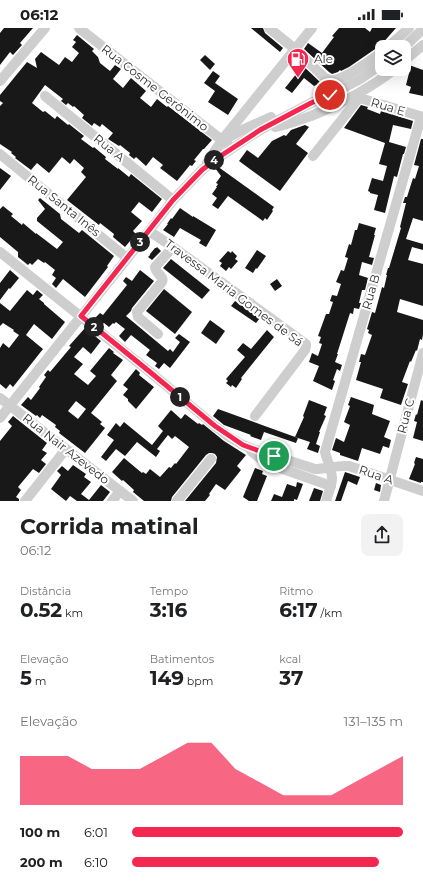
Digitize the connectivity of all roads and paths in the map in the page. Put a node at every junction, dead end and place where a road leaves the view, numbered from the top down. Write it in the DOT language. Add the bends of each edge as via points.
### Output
graph roads {
  1 [pos="45,28"];
  2 [pos="79,28"];
  3 [pos="269,28"];
  4 [pos="312,28"];
  5 [pos="409,28"];
  6 [pos="423,29"];
  7 [pos="396,40"];
  8 [pos="411,40"];
  9 [pos="423,45"];
  10 [pos="295,49"];
  11 [pos="411,55"];
  12 [pos="375,57"];
  13 [pos="375,69"];
  14 [pos="384,76"];
  15 [pos="0,81"];
  16 [pos="45,96"];
  17 [pos="356,97"];
  18 [pos="311,103"];
  19 [pos="422,117"];
  20 [pos="260,130"];
  21 [pos="222,140"];
  22 [pos="232,148"];
  23 [pos="0,154"];
  24 [pos="313,156"];
  25 [pos="202,170"];
  26 [pos="173,200"];
  27 [pos="149,231"];
  28 [pos="173,247"];
  29 [pos="0,252"];
  30 [pos="127,258"];
  31 [pos="81,316"];
  32 [pos="158,334"];
  33 [pos="423,353"];
  34 [pos="0,398"];
  35 [pos="10,406"];
  36 [pos="254,416"];
  37 [pos="0,418"];
  38 [pos="243,445"];
  39 [pos="66,449"];
  40 [pos="211,459"];
  41 [pos="329,467"];
  42 [pos="389,479"];
  43 [pos="331,486"];
  44 [pos="120,491"];
  45 [pos="423,491"];
  46 [pos="25,501"];
  47 [pos="112,501"];
  48 [pos="133,501"];
  49 [pos="177,501"];
  50 [pos="326,501"];
  51 [pos="384,501"];
  1 -- 15 [label="street"];
  2 -- 21 [label="street, Rua Cosme Gerônimo"];
  3 -- 10 [label="street"];
  4 -- 10 [label="street"];
  5 -- 7 [label="street"];
  6 -- 8 [label="street"];
  9 -- 11 [label="street"];
  10 -- 12 [label="street" via="330,80 345,77"];
  10 -- 21 [label="street"];
  13 -- 18 [label="street"];
  14 -- 17 [label="street"];
  16 -- 26 [label="street, Rua A"];
  17 -- 19 [label="street, Rua E"];
  17 -- 20 [label="street" via="301,120"];
  17 -- 24 [label="street"];
  18 -- 20 [label="street"];
  18 -- 21 [label="street" via="301,104"];
  19 -- 41 [label="street, Rua B" via="325,452"];
  20 -- 22 [label="street"];
  21 -- 22 [label="street, Rua Cosme Gerônimo"];
  21 -- 25 [label="street"];
  22 -- 25 [label="street"];
  23 -- 30 [label="street, Rua Santa Inês"];
  25 -- 26 [label="street"];
  26 -- 27 [label="street"];
  27 -- 28 [label="street, Travessa Maria Gomes de Sá"];
  27 -- 30 [label="street"];
  28 -- 32 [label="street" via="155,267 156,272 163,278 162,282 137,312 138,317"];
  28 -- 36 [label="street, Travessa Maria Gomes de Sá" via="306,344 305,350"];
  29 -- 31 [label="street"];
  30 -- 31 [label="street"];
  31 -- 35 [label="street"];
  31 -- 38 [label="street" via="215,426"];
  33 -- 42 [label="street, Rua C"];
  34 -- 35 [label="street, Rua Nair Azevedo"];
  35 -- 37 [label="street"];
  35 -- 39 [label="street, Rua Nair Azevedo"];
  38 -- 41 [label="street, Rua A" via="315,469"];
  38 -- 43 [label="street" via="266,462"];
  39 -- 44 [label="street, Rua Nair Azevedo"];
  39 -- 46 [label="street"];
  40 -- 49 [label="street"];
  41 -- 42 [label="street, Rua A" via="349,466"];
  41 -- 43 [label="street, Rua B"];
  42 -- 45 [label="street, Rua A"];
  42 -- 51 [label="street, Rua C"];
  43 -- 50 [label="street"];
  44 -- 47 [label="street"];
  44 -- 48 [label="street, Rua Nair Azevedo"];
}
